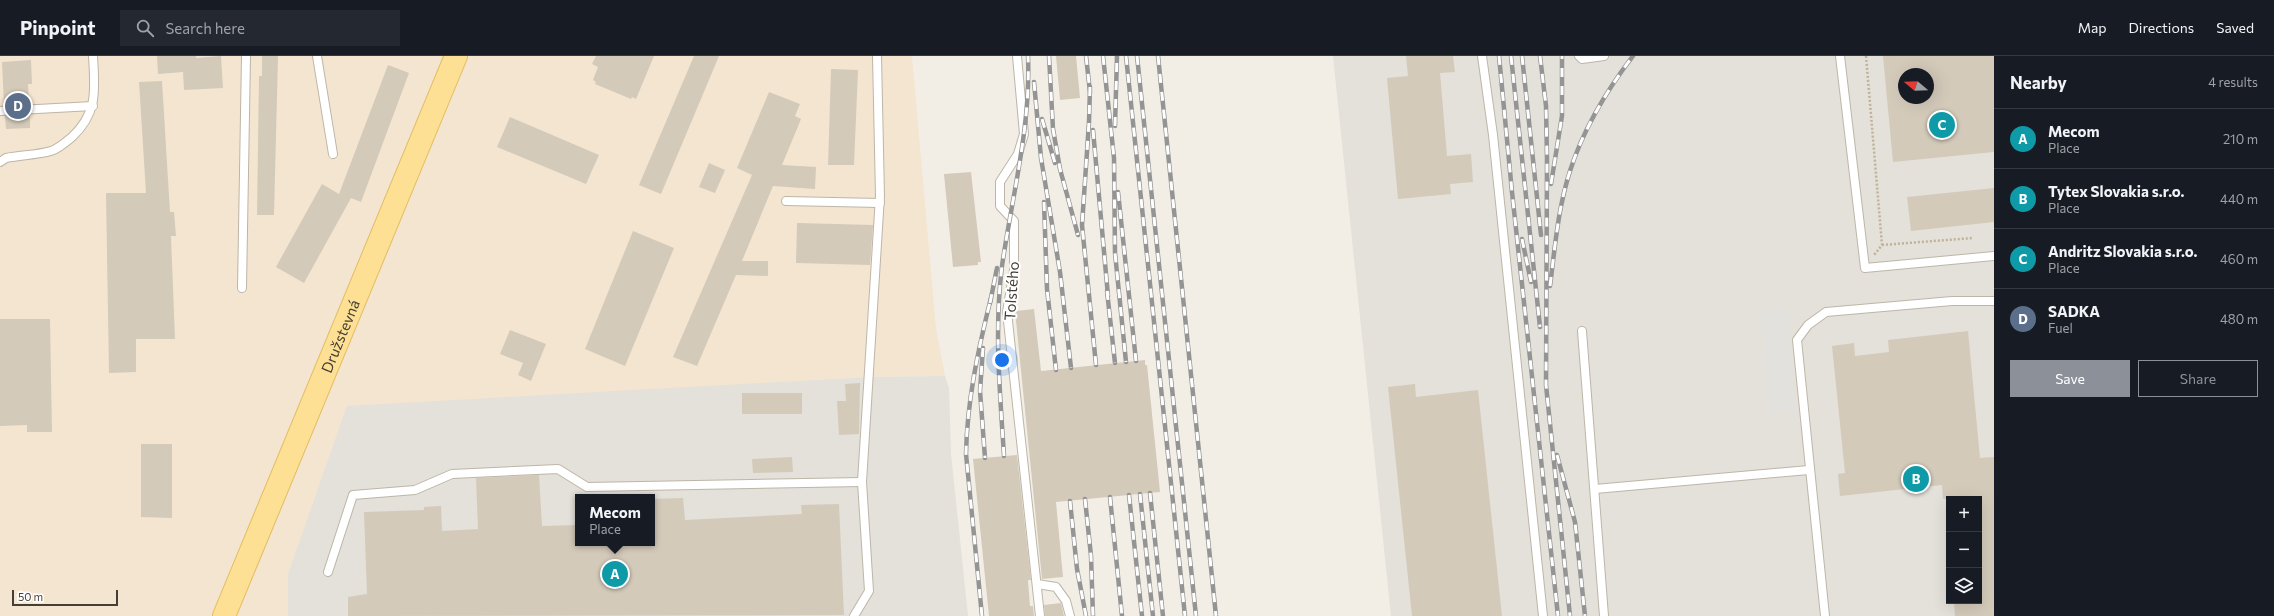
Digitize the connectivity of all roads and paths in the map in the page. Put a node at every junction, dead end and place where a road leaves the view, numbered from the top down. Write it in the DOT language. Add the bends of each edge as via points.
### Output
graph roads {
  1 [pos="93,56"];
  2 [pos="246,56"];
  3 [pos="317,56"];
  4 [pos="456,56"];
  5 [pos="877,56"];
  6 [pos="1017,56"];
  7 [pos="1482,56"];
  8 [pos="1579,56"];
  9 [pos="1604,56"];
  10 [pos="1840,56"];
  11 [pos="1866,56"];
  12 [pos="93,106"];
  13 [pos="0,111"];
  14 [pos="333,154"];
  15 [pos="0,162"];
  16 [pos="786,200"];
  17 [pos="880,203"];
  18 [pos="1973,238"];
  19 [pos="1882,245"];
  20 [pos="1994,256"];
  21 [pos="1865,268"];
  22 [pos="242,288"];
  23 [pos="1994,301"];
  24 [pos="1582,331"];
  25 [pos="1809,470"];
  26 [pos="862,482"];
  27 [pos="1595,489"];
  28 [pos="328,572"];
  29 [pos="1036,584"];
  30 [pos="224,616"];
  31 [pos="854,616"];
  32 [pos="1040,616"];
  33 [pos="1070,616"];
  34 [pos="1543,616"];
  35 [pos="1604,616"];
  36 [pos="1825,616"];
  1 -- 12 [label="lane"];
  2 -- 22 [label="lane"];
  3 -- 14 [label="lane"];
  4 -- 30 [label="main road, Družstevná"];
  5 -- 17 [label="lane"];
  6 -- 29 [label="lane, Tolstého" via="1024,134 1018,154 1000,182 1000,206 1014,221 1014,270 1007,312"];
  7 -- 34 [label="lane" via="1494,135"];
  8 -- 9 [label="lane" via="1582,59"];
  10 -- 21 [label="lane"];
  11 -- 19 [label="path"];
  12 -- 13 [label="lane"];
  12 -- 15 [label="lane" via="84,126 52,151 6,158"];
  16 -- 17 [label="lane"];
  17 -- 26 [label="lane"];
  18 -- 19 [label="path"];
  19 -- 21 [label="path"];
  20 -- 21 [label="lane"];
  23 -- 25 [label="lane" via="1952,301 1826,312 1808,325 1797,340"];
  24 -- 27 [label="lane"];
  25 -- 27 [label="lane"];
  25 -- 36 [label="lane"];
  26 -- 28 [label="lane" via="587,487 558,469 452,474 415,490 353,494"];
  26 -- 31 [label="lane" via="869,591"];
  27 -- 35 [label="lane"];
  29 -- 32 [label="lane, Tolstého"];
  29 -- 33 [label="lane" via="1056,587 1066,601"];
}
